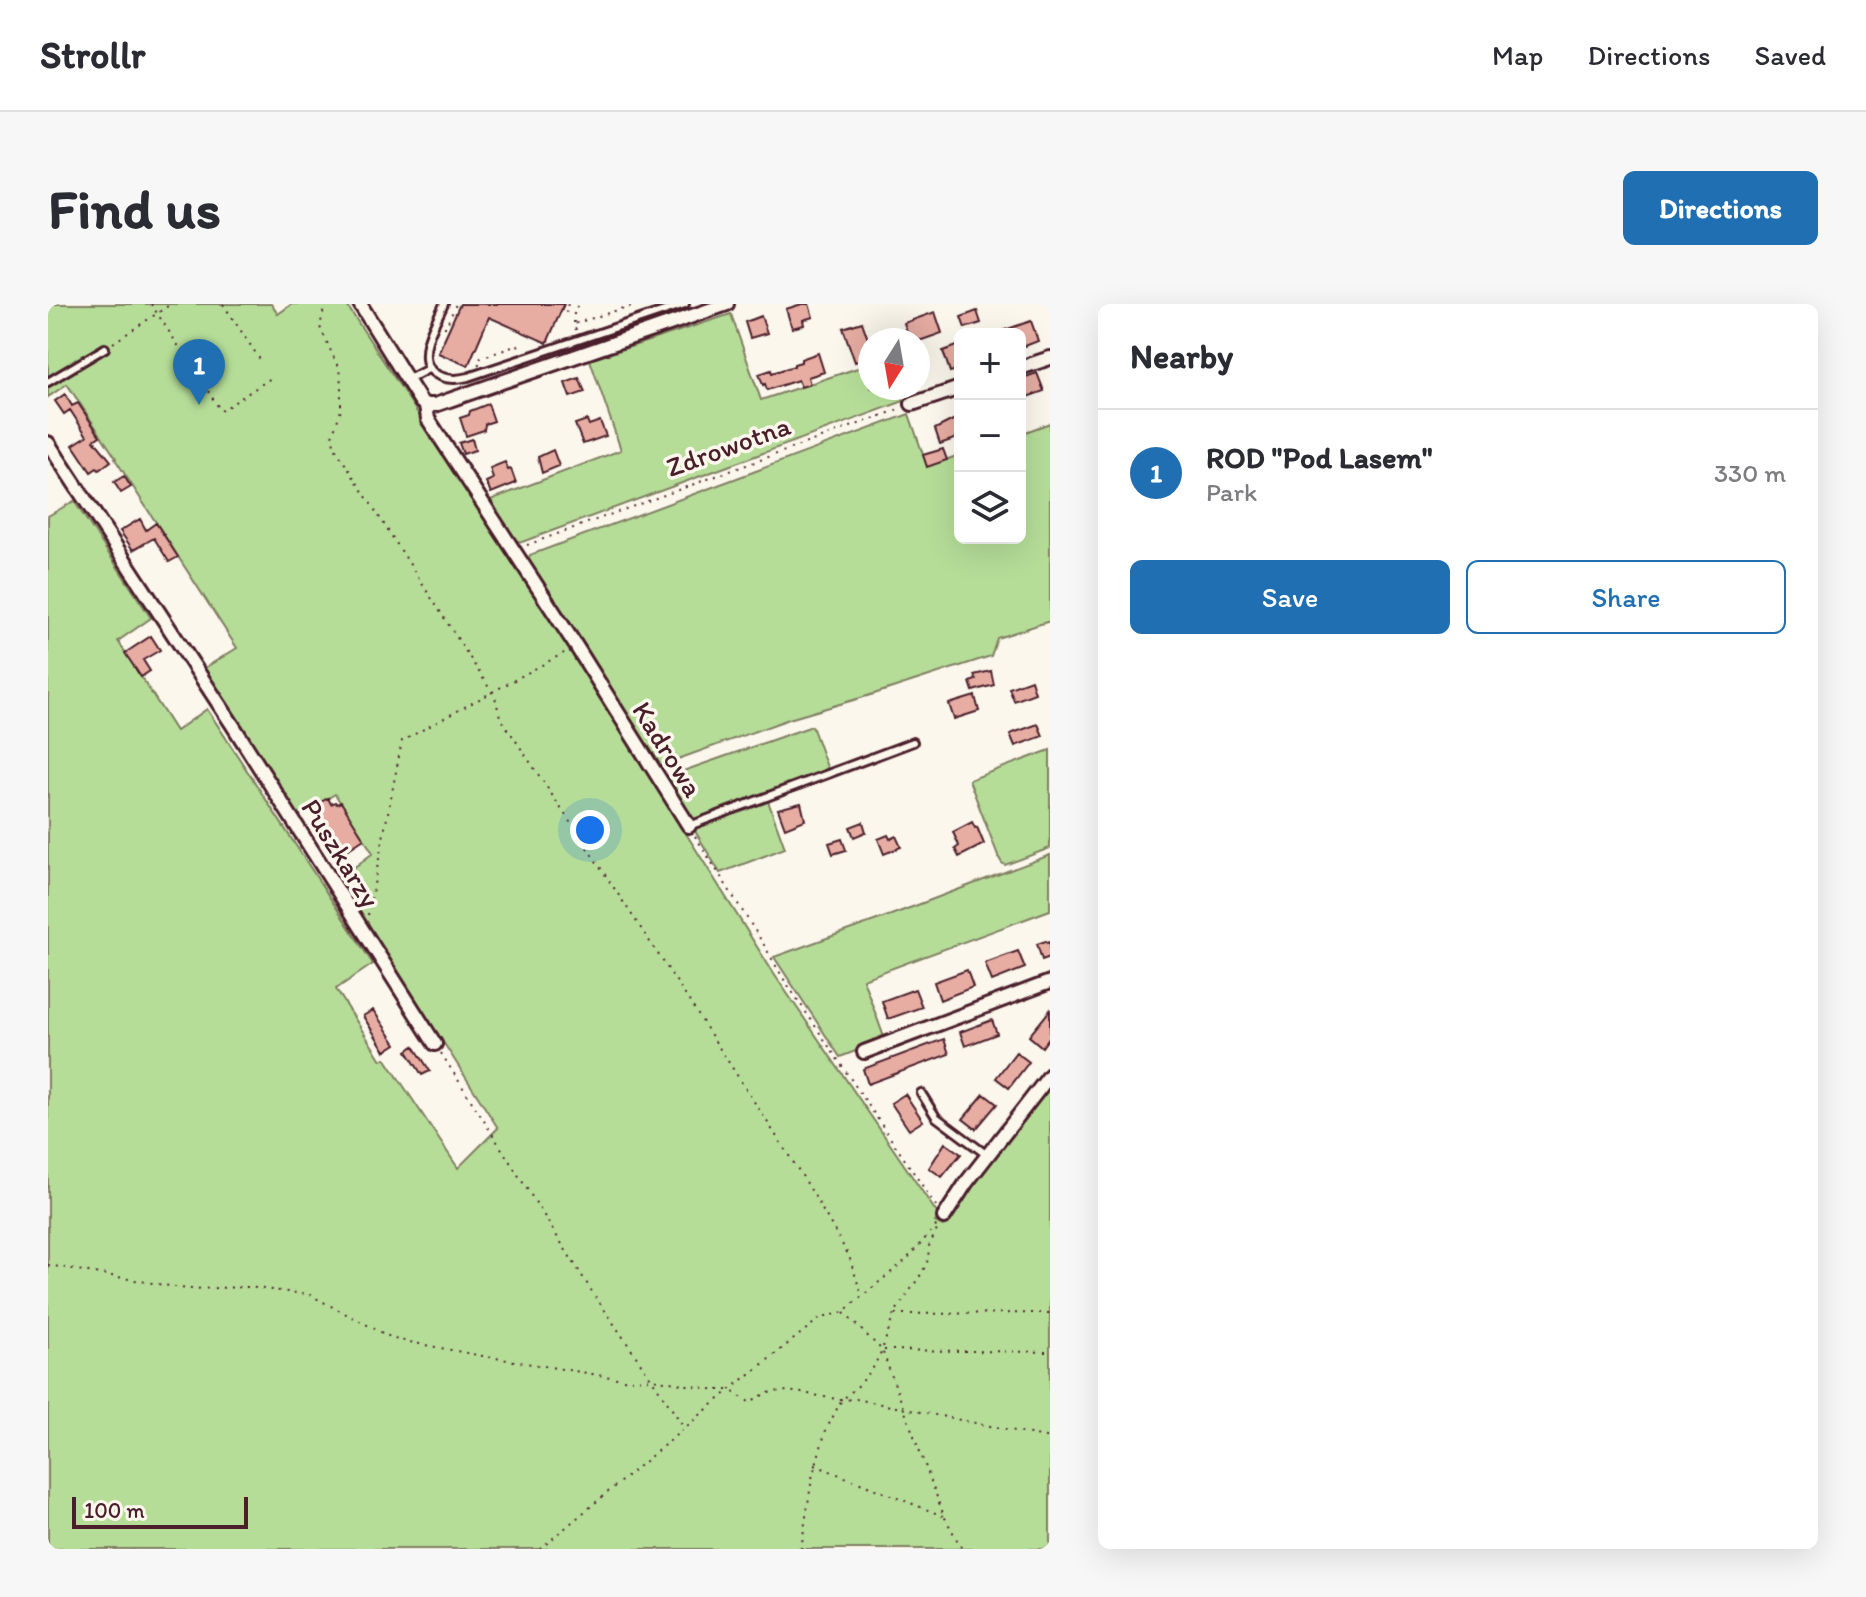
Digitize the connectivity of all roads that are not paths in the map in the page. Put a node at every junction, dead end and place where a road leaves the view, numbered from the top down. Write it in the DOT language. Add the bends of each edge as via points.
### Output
graph roads {
  1 [pos="360,304"];
  2 [pos="444,304"];
  3 [pos="685,304"];
  4 [pos="727,304"];
  5 [pos="105,348"];
  6 [pos="1050,358"];
  7 [pos="1026,366"];
  8 [pos="430,368"];
  9 [pos="407,380"];
  10 [pos="48,382"];
  11 [pos="954,390"];
  12 [pos="912,404"];
  13 [pos="426,405"];
  14 [pos="48,443"];
  15 [pos="913,742"];
  16 [pos="689,826"];
  17 [pos="1050,982"];
  18 [pos="435,1044"];
  19 [pos="864,1052"];
  20 [pos="1050,1075"];
  21 [pos="921,1093"];
  22 [pos="987,1155"];
  23 [pos="944,1217"];
  1 -- 9 [label="street, Kadrowa"];
  2 -- 8 [label="lane" via="425,354"];
  3 -- 8 [label="lane" via="458,380 440,377"];
  4 -- 13 [label="street"];
  5 -- 10 [label="lane"];
  6 -- 7 [label="street"];
  8 -- 9 [label="lane"];
  9 -- 13 [label="street, Kadrowa"];
  11 -- 12 [label="street"];
  13 -- 16 [label="street, Kadrowa" via="428,419"];
  14 -- 18 [label="street, Puszkarzy"];
  15 -- 16 [label="lane"];
  17 -- 19 [label="street"];
  20 -- 22 [label="street"];
  21 -- 22 [label="lane" via="936,1117"];
  22 -- 23 [label="street"];
}
